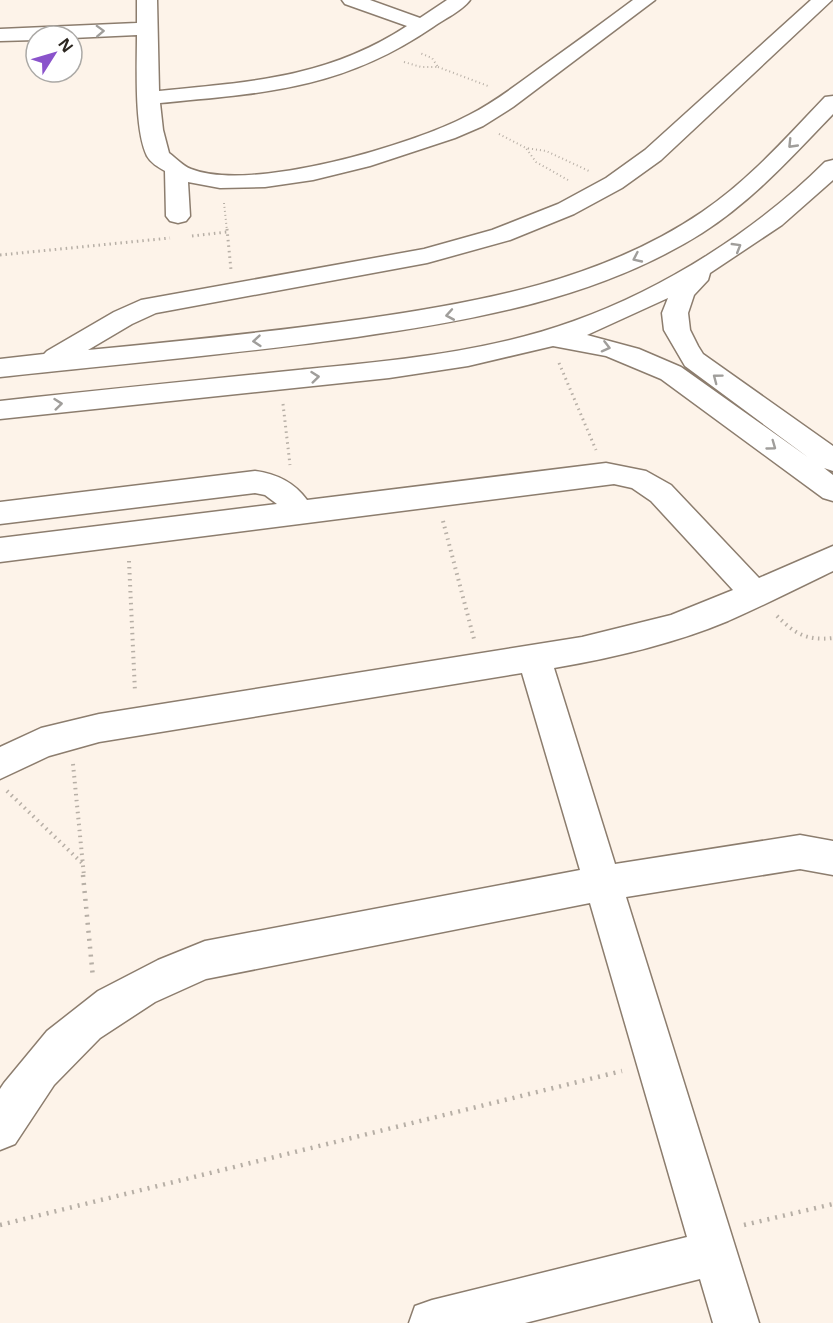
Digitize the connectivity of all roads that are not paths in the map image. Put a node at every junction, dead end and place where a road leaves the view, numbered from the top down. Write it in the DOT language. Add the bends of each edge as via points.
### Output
graph roads {
  1 [pos="352,0"];
  2 [pos="460,0"];
  3 [pos="822,0"];
  4 [pos="632,2"];
  5 [pos="147,14"];
  6 [pos="0,18"];
  7 [pos="422,25"];
  8 [pos="0,35"];
  9 [pos="149,98"];
  10 [pos="833,102"];
  11 [pos="833,167"];
  12 [pos="176,170"];
  13 [pos="180,226"];
  14 [pos="707,265"];
  15 [pos="548,338"];
  16 [pos="173,349"];
  17 [pos="46,363"];
  18 [pos="0,368"];
  19 [pos="174,392"];
  20 [pos="0,410"];
  21 [pos="833,461"];
  22 [pos="833,490"];
  23 [pos="291,501"];
  24 [pos="0,513"];
  25 [pos="0,550"];
  26 [pos="833,558"];
  27 [pos="755,594"];
  28 [pos="534,657"];
  29 [pos="0,764"];
  30 [pos="833,858"];
  31 [pos="602,883"];
  32 [pos="0,1129"];
  33 [pos="711,1243"];
  34 [pos="432,1323"];
  35 [pos="735,1323"];
  1 -- 7 [label="street"];
  2 -- 7 [label="street"];
  3 -- 17 [label="street" via="653,155 593,195 535,222 465,246 388,264 150,306"];
  4 -- 12 [label="street" via="514,97 442,136 368,161 284,177 221,182"];
  5 -- 6 [label="street"];
  8 -- 5 [label="street, one-way"];
  5 -- 9 [label="street"];
  7 -- 9 [label="street" via="378,52 314,76 263,87"];
  9 -- 12 [label="street" via="157,155"];
  10 -- 16 [label="street, one-way" via="758,179 717,213 665,245 601,273 528,297 448,315 275,340"];
  14 -- 11 [label="street, one-way" via="772,223"];
  12 -- 13 [label="street"];
  14 -- 15 [label="street" via="641,302"];
  21 -- 14 [label="street, one-way" via="694,360 681,343 675,309 681,294"];
  19 -- 15 [label="street, one-way" via="430,363"];
  15 -- 22 [label="street, one-way" via="612,348 671,372"];
  16 -- 17 [label="street"];
  16 -- 19 [label="street"];
  17 -- 18 [label="street"];
  20 -- 19 [label="street, one-way"];
  23 -- 24 [label="street" via="274,485 255,482"];
  23 -- 25 [label="street" via="127,534"];
  23 -- 27 [label="street" via="436,494 622,473 651,484"];
  26 -- 27 [label="street"];
  27 -- 28 [label="street" via="674,627"];
  28 -- 29 [label="street" via="70,734 41,743"];
  28 -- 31 [label="street"];
  30 -- 31 [label="street" via="800,852"];
  31 -- 32 [label="street" via="205,960 164,975 129,993 66,1041 37,1072"];
  31 -- 33 [label="street"];
  33 -- 34 [label="street"];
  33 -- 35 [label="street"];
}
